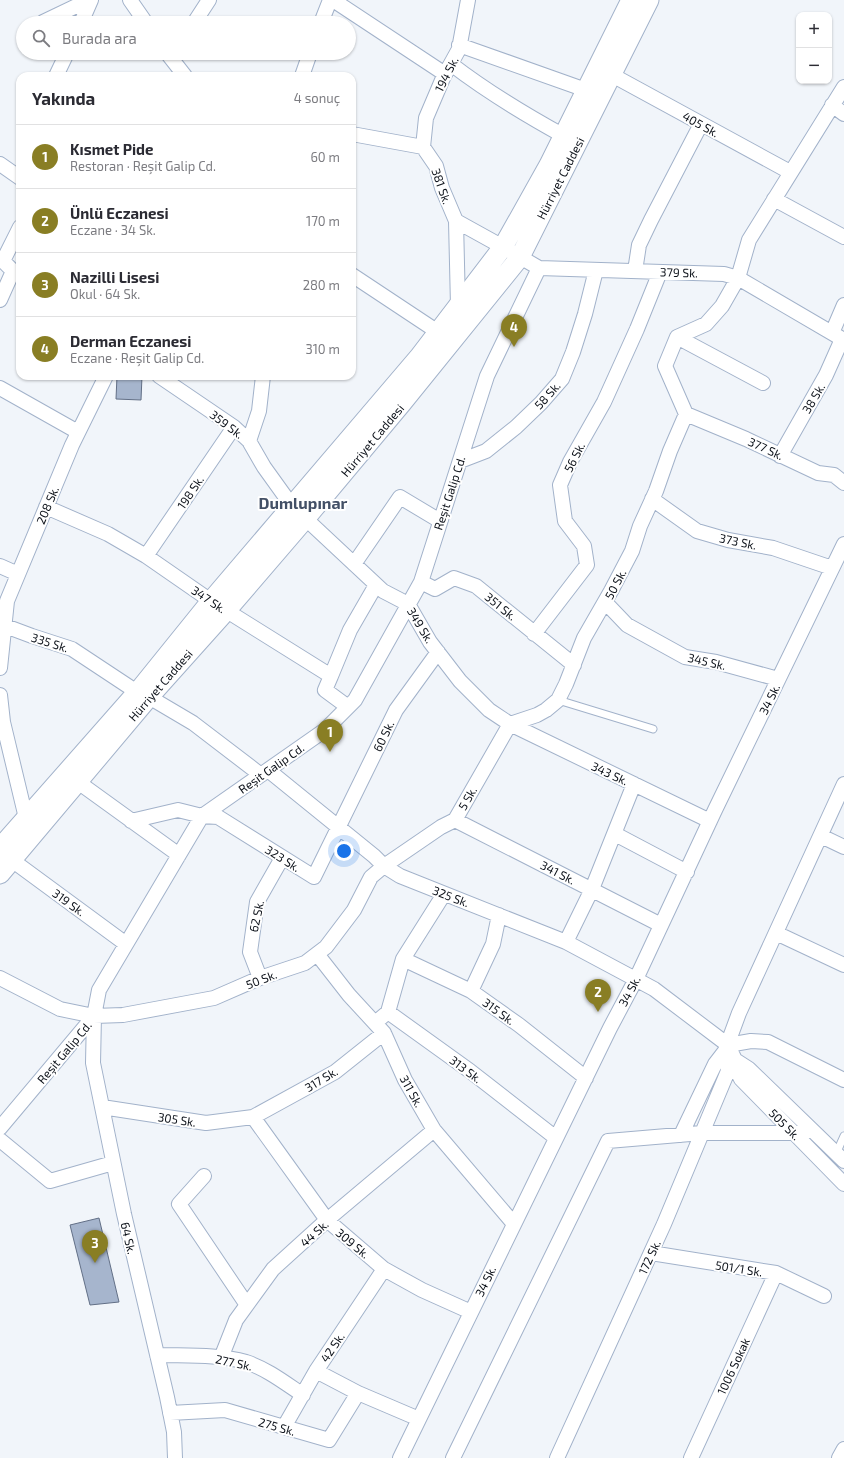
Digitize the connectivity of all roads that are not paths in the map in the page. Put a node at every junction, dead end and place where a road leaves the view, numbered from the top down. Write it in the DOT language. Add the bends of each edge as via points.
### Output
graph roads {
  1 [pos="90,0"];
  2 [pos="130,0"];
  3 [pos="209,0"];
  4 [pos="331,0"];
  5 [pos="468,0"];
  6 [pos="631,0"];
  7 [pos="649,0"];
  8 [pos="56,16"];
  9 [pos="84,16"];
  10 [pos="141,16"];
  11 [pos="199,16"];
  12 [pos="324,16"];
  13 [pos="460,45"];
  14 [pos="64,60"];
  15 [pos="174,60"];
  16 [pos="308,60"];
  17 [pos="448,69"];
  18 [pos="58,72"];
  19 [pos="182,72"];
  20 [pos="303,72"];
  21 [pos="612,75"];
  22 [pos="844,87"];
  23 [pos="586,90"];
  24 [pos="832,105"];
  25 [pos="844,114"];
  26 [pos="701,124"];
  27 [pos="356,135"];
  28 [pos="564,136"];
  29 [pos="423,147"];
  30 [pos="0,164"];
  31 [pos="790,172"];
  32 [pos="16,175"];
  33 [pos="774,199"];
  34 [pos="456,221"];
  35 [pos="16,235"];
  36 [pos="844,237"];
  37 [pos="503,247"];
  38 [pos="520,257"];
  39 [pos="2,261"];
  40 [pos="539,268"];
  41 [pos="596,270"];
  42 [pos="635,271"];
  43 [pos="660,272"];
  44 [pos="356,278"];
  45 [pos="738,278"];
  46 [pos="0,300"];
  47 [pos="844,305"];
  48 [pos="458,306"];
  49 [pos="438,332"];
  50 [pos="677,337"];
  51 [pos="839,338"];
  52 [pos="104,380"];
  53 [pos="165,380"];
  54 [pos="263,380"];
  55 [pos="763,383"];
  56 [pos="0,388"];
  57 [pos="686,414"];
  58 [pos="234,427"];
  59 [pos="78,432"];
  60 [pos="249,441"];
  61 [pos="780,456"];
  62 [pos="460,461"];
  63 [pos="844,483"];
  64 [pos="652,499"];
  65 [pos="292,506"];
  66 [pos="46,507"];
  67 [pos="306,519"];
  68 [pos="440,521"];
  69 [pos="844,544"];
  70 [pos="146,556"];
  71 [pos="354,564"];
  72 [pos="0,566"];
  73 [pos="832,568"];
  74 [pos="18,574"];
  75 [pos="421,582"];
  76 [pos="376,585"];
  77 [pos="605,602"];
  78 [pos="408,604"];
  79 [pos="219,606"];
  80 [pos="3,630"];
  81 [pos="534,634"];
  82 [pos="438,652"];
  83 [pos="574,665"];
  84 [pos="0,668"];
  85 [pos="331,676"];
  86 [pos="778,679"];
  87 [pos="0,695"];
  88 [pos="143,695"];
  89 [pos="558,700"];
  90 [pos="348,707"];
  91 [pos="510,724"];
  92 [pos="653,729"];
  93 [pos="265,772"];
  94 [pos="78,782"];
  95 [pos="634,784"];
  96 [pos="844,784"];
  97 [pos="202,816"];
  98 [pos="26,818"];
  99 [pos="131,820"];
  100 [pos="455,820"];
  101 [pos="710,821"];
  102 [pos="338,827"];
  103 [pos="615,834"];
  104 [pos="820,836"];
  105 [pos="844,848"];
  106 [pos="179,855"];
  107 [pos="3,858"];
  108 [pos="282,858"];
  109 [pos="384,866"];
  110 [pos="687,872"];
  111 [pos="592,889"];
  112 [pos="444,894"];
  113 [pos="499,915"];
  114 [pos="661,925"];
  115 [pos="776,933"];
  116 [pos="566,942"];
  117 [pos="126,944"];
  118 [pos="317,954"];
  119 [pos="403,959"];
  120 [pos="844,965"];
  121 [pos="0,978"];
  122 [pos="260,978"];
  123 [pos="636,979"];
  124 [pos="654,989"];
  125 [pos="471,991"];
  126 [pos="388,1012"];
  127 [pos="94,1016"];
  128 [pos="380,1028"];
  129 [pos="730,1052"];
  130 [pos="586,1078"];
  131 [pos="844,1080"];
  132 [pos="102,1107"];
  133 [pos="253,1117"];
  134 [pos="0,1128"];
  135 [pos="434,1130"];
  136 [pos="812,1130"];
  137 [pos="702,1133"];
  138 [pos="794,1133"];
  139 [pos="680,1135"];
  140 [pos="844,1136"];
  141 [pos="556,1138"];
  142 [pos="0,1140"];
  143 [pos="840,1158"];
  144 [pos="113,1163"];
  145 [pos="204,1176"];
  146 [pos="844,1184"];
  147 [pos="327,1220"];
  148 [pos="514,1224"];
  149 [pos="651,1253"];
  150 [pos="384,1269"];
  151 [pos="776,1274"];
  152 [pos="824,1296"];
  153 [pos="247,1305"];
  154 [pos="471,1312"];
  155 [pos="157,1356"];
  156 [pos="221,1358"];
  157 [pos="316,1372"];
  158 [pos="358,1393"];
  159 [pos="302,1395"];
  160 [pos="170,1413"];
  161 [pos="419,1419"];
  162 [pos="284,1427"];
  163 [pos="844,1449"];
  164 [pos="175,1458"];
  165 [pos="400,1458"];
  166 [pos="453,1458"];
  167 [pos="557,1458"];
  168 [pos="691,1458"];
  169 [pos="839,1458"];
  1 -- 8 [label="street"];
  1 -- 9 [label="street"];
  2 -- 10 [label="street"];
  3 -- 11 [label="street"];
  4 -- 12 [label="street"];
  4 -- 17 [label="street"];
  5 -- 13 [label="street, 194 Sk."];
  6 -- 23 [label="main road, Hürriyet Caddesi"];
  7 -- 21 [label="main road, Hürriyet Caddesi"];
  13 -- 17 [label="street, 194 Sk."];
  13 -- 23 [label="street"];
  14 -- 18 [label="street"];
  15 -- 19 [label="street"];
  16 -- 20 [label="street"];
  17 -- 28 [label="street"];
  17 -- 29 [label="street, 194 Sk." via="426,118"];
  21 -- 26 [label="street, 405 Sk."];
  21 -- 38 [label="main road, Hürriyet Caddesi"];
  22 -- 24 [label="street"];
  23 -- 28 [label="main road, Hürriyet Caddesi"];
  24 -- 25 [label="street"];
  24 -- 31 [label="street"];
  26 -- 31 [label="street, 405 Sk."];
  26 -- 42 [label="street" via="639,245"];
  27 -- 29 [label="street"];
  28 -- 37 [label="main road, Hürriyet Caddesi"];
  29 -- 34 [label="street, 381 Sk." via="436,166"];
  30 -- 32 [label="street"];
  31 -- 33 [label="street"];
  33 -- 36 [label="street"];
  33 -- 45 [label="street" via="749,240"];
  34 -- 37 [label="street"];
  34 -- 48 [label="street"];
  35 -- 39 [label="street"];
  37 -- 38 [label="street, 379 Sk."];
  37 -- 48 [label="main road, Hürriyet Caddesi"];
  38 -- 40 [label="street, 379 Sk."];
  38 -- 67 [label="main road, Hürriyet Caddesi"];
  39 -- 46 [label="street" via="13,271"];
  40 -- 41 [label="street, 379 Sk."];
  40 -- 62 [label="street, Reşit Galip Cd." via="487,376"];
  41 -- 42 [label="street, 379 Sk."];
  41 -- 62 [label="street, 58 Sk." via="583,321 562,379 516,427 486,451"];
  42 -- 43 [label="street, 379 Sk."];
  43 -- 45 [label="street, 379 Sk." via="724,274"];
  43 -- 81 [label="street, 56 Sk." via="604,402 560,485 565,521 584,546 587,565"];
  44 -- 49 [label="street"];
  45 -- 50 [label="street" via="722,306 706,324"];
  45 -- 51 [label="street, 379 Sk."];
  47 -- 51 [label="street, 38 Sk."];
  48 -- 49 [label="main road, Hürriyet Caddesi"];
  49 -- 65 [label="main road, Hürriyet Caddesi"];
  50 -- 55 [label="street"];
  50 -- 57 [label="street" via="665,366"];
  51 -- 61 [label="street, 38 Sk." via="826,376"];
  52 -- 59 [label="street, 208 Sk."];
  53 -- 58 [label="street, 359 Sk."];
  54 -- 60 [label="street" via="259,411"];
  56 -- 59 [label="street"];
  57 -- 61 [label="street, 377 Sk."];
  57 -- 64 [label="street, 50 Sk."];
  58 -- 60 [label="street, 359 Sk."];
  58 -- 70 [label="street, 198 Sk."];
  59 -- 66 [label="street, 208 Sk."];
  60 -- 65 [label="street, 359 Sk."];
  61 -- 63 [label="street, 377 Sk." via="818,473 834,476"];
  62 -- 68 [label="street, Reşit Galip Cd."];
  64 -- 73 [label="street, 373 Sk." via="697,531 728,540 773,548"];
  64 -- 77 [label="street, 50 Sk." via="632,551"];
  65 -- 67 [label="street, 359 Sk."];
  65 -- 79 [label="main road, Hürriyet Caddesi"];
  66 -- 70 [label="street, 347 Sk." via="108,534"];
  66 -- 74 [label="street, 208 Sk."];
  67 -- 71 [label="street, 349 Sk."];
  67 -- 79 [label="main road, Hürriyet Caddesi"];
  68 -- 71 [label="street" via="400,497"];
  68 -- 75 [label="street, Reşit Galip Cd."];
  69 -- 73 [label="street, 34 Sk."];
  70 -- 79 [label="street, 347 Sk."];
  71 -- 76 [label="street, 349 Sk."];
  72 -- 74 [label="street"];
  73 -- 86 [label="street, 34 Sk."];
  74 -- 80 [label="street, 208 Sk." via="7,601"];
  75 -- 78 [label="street, Reşit Galip Cd."];
  75 -- 81 [label="street, 351 Sk." via="435,589 454,578 476,586"];
  76 -- 78 [label="street, 349 Sk."];
  76 -- 85 [label="street" via="350,630"];
  77 -- 83 [label="street, 50 Sk." via="584,638"];
  77 -- 86 [label="street, 345 Sk." via="627,625 685,657 716,662"];
  78 -- 82 [label="street, 349 Sk."];
  78 -- 90 [label="street, Reşit Galip Cd." via="355,700"];
  79 -- 85 [label="street, 347 Sk."];
  79 -- 88 [label="main road, Hürriyet Caddesi"];
  80 -- 84 [label="street, 208 Sk."];
  80 -- 88 [label="street, 335 Sk." via="72,649"];
  81 -- 83 [label="street, 351 Sk."];
  82 -- 91 [label="street, 349 Sk." via="460,681 489,710"];
  82 -- 102 [label="street, 60 Sk." via="396,710"];
  83 -- 89 [label="street, 50 Sk."];
  85 -- 90 [label="street" via="325,690"];
  86 -- 101 [label="street, 34 Sk."];
  87 -- 98 [label="street" via="3,722"];
  88 -- 93 [label="street, 325 Sk." via="193,724"];
  88 -- 94 [label="main road, Hürriyet Caddesi"];
  88 -- 98 [label="main road, Hürriyet Caddesi"];
  89 -- 91 [label="street, 50 Sk." via="537,715"];
  89 -- 92 [label="lane"];
  90 -- 93 [label="street, Reşit Galip Cd." via="325,730"];
  91 -- 95 [label="street, 343 Sk."];
  91 -- 100 [label="street, 5 Sk."];
  93 -- 97 [label="street, Reşit Galip Cd."];
  93 -- 102 [label="street, 325 Sk."];
  94 -- 99 [label="street"];
  94 -- 107 [label="main road, Hürriyet Caddesi"];
  95 -- 101 [label="street, 343 Sk."];
  95 -- 103 [label="street"];
  96 -- 104 [label="street"];
  97 -- 99 [label="street, 323 Sk." via="178,810"];
  97 -- 106 [label="street, Reşit Galip Cd."];
  97 -- 108 [label="street, 323 Sk." via="218,817"];
  98 -- 107 [label="main road, Hürriyet Caddesi"];
  99 -- 106 [label="street"];
  100 -- 109 [label="street, 5 Sk."];
  100 -- 111 [label="street, 341 Sk."];
  101 -- 110 [label="street, 34 Sk."];
  102 -- 108 [label="street, 323 Sk." via="314,877"];
  102 -- 109 [label="street, 325 Sk."];
  103 -- 110 [label="street"];
  103 -- 111 [label="street"];
  104 -- 105 [label="street"];
  104 -- 115 [label="street"];
  106 -- 117 [label="street, Reşit Galip Cd."];
  107 -- 117 [label="street, 319 Sk."];
  108 -- 122 [label="street, 62 Sk." via="257,902 250,952"];
  109 -- 112 [label="street, 325 Sk." via="400,876"];
  109 -- 118 [label="street, 50 Sk." via="371,877 354,910 326,947"];
  110 -- 114 [label="street, 34 Sk."];
  111 -- 114 [label="street, 341 Sk."];
  111 -- 116 [label="street"];
  112 -- 113 [label="street, 325 Sk."];
  112 -- 119 [label="street"];
  113 -- 116 [label="street, 325 Sk."];
  113 -- 125 [label="street" via="493,944"];
  114 -- 123 [label="street, 34 Sk."];
  115 -- 120 [label="street"];
  115 -- 129 [label="street" via="739,1013"];
  116 -- 123 [label="street, 325 Sk."];
  117 -- 127 [label="street, Reşit Galip Cd." via="99,990"];
  118 -- 122 [label="street, 50 Sk." via="305,963"];
  118 -- 128 [label="street, 311 Sk." via="349,995"];
  119 -- 125 [label="street, 315 Sk."];
  119 -- 126 [label="street"];
  121 -- 127 [label="street, 50 Sk." via="60,1009"];
  122 -- 127 [label="street, 50 Sk." via="214,998 123,1015"];
  123 -- 124 [label="street, 325 Sk."];
  123 -- 130 [label="street, 34 Sk."];
  124 -- 129 [label="street, 505 Sk."];
  125 -- 130 [label="street, 315 Sk."];
  126 -- 128 [label="street"];
  126 -- 141 [label="street, 313 Sk."];
  127 -- 132 [label="street, 64 Sk." via="93,1063"];
  127 -- 134 [label="street, Reşit Galip Cd."];
  128 -- 133 [label="street, 317 Sk." via="335,1072"];
  128 -- 135 [label="street, 311 Sk." via="405,1080"];
  129 -- 131 [label="street" via="751,1041 768,1042"];
  129 -- 136 [label="street, 505 Sk."];
  129 -- 137 [label="street, 172 Sk." via="728,1071"];
  129 -- 138 [label="street, 505 Sk." via="741,1079"];
  129 -- 139 [label="street" via="715,1064"];
  130 -- 141 [label="street, 34 Sk."];
  132 -- 133 [label="street, 305 Sk." via="206,1123"];
  132 -- 144 [label="street, 64 Sk."];
  133 -- 147 [label="street, 309 Sk."];
  135 -- 147 [label="street, 44 Sk."];
  135 -- 148 [label="street, 311 Sk."];
  136 -- 138 [label="street"];
  136 -- 143 [label="street, 505 Sk."];
  137 -- 138 [label="street"];
  137 -- 139 [label="street"];
  137 -- 149 [label="street, 172 Sk."];
  138 -- 146 [label="street, 505 Sk."];
  139 -- 166 [label="street" via="608,1141"];
  140 -- 143 [label="lane"];
  141 -- 148 [label="street, 34 Sk."];
  142 -- 144 [label="street" via="50,1181"];
  144 -- 155 [label="street, 64 Sk."];
  145 -- 153 [label="street" via="178,1204"];
  147 -- 150 [label="street, 309 Sk."];
  147 -- 153 [label="street, 44 Sk." via="273,1269"];
  148 -- 154 [label="street, 34 Sk."];
  149 -- 151 [label="street, 501/1 Sk."];
  149 -- 167 [label="street, 172 Sk."];
  150 -- 154 [label="street, 309 Sk."];
  150 -- 157 [label="street, 42 Sk."];
  151 -- 152 [label="street, 501/1 Sk."];
  151 -- 168 [label="street, 1006 Sokak"];
  153 -- 156 [label="street, 44 Sk." via="236,1320"];
  154 -- 161 [label="street, 34 Sk."];
  155 -- 156 [label="street, 277 Sk."];
  155 -- 160 [label="street, 64 Sk."];
  156 -- 159 [label="street, 277 Sk." via="246,1362 264,1370"];
  157 -- 158 [label="street"];
  157 -- 159 [label="street, 42 Sk."];
  158 -- 161 [label="street"];
  158 -- 162 [label="street, 275 Sk." via="329,1440"];
  159 -- 162 [label="street, 42 Sk."];
  160 -- 162 [label="street, 275 Sk." via="225,1410"];
  160 -- 164 [label="street, 64 Sk."];
  161 -- 165 [label="street, 34 Sk."];
  163 -- 169 [label="street"];
}
